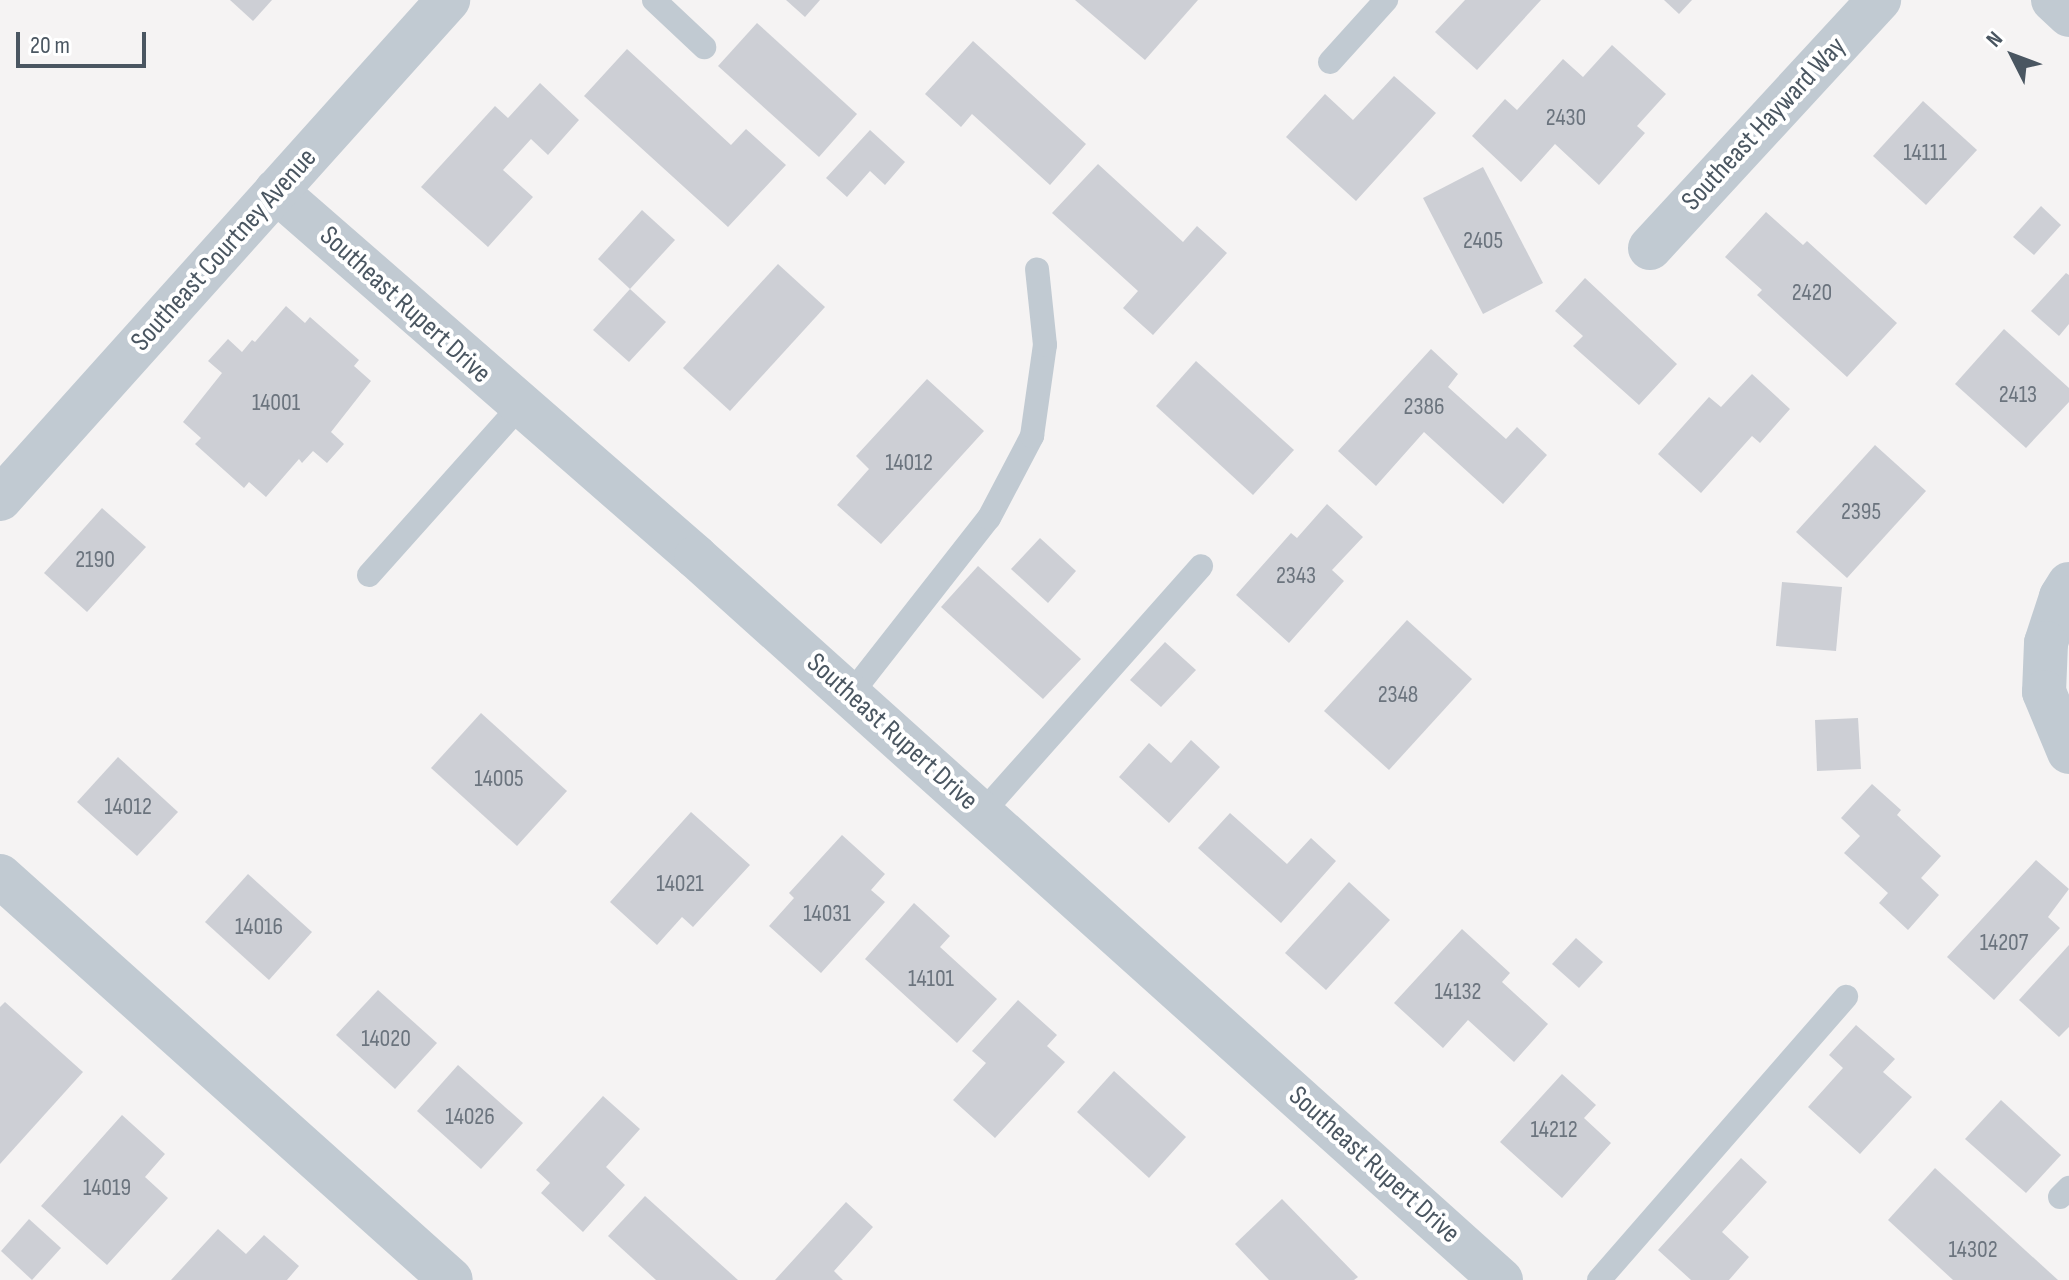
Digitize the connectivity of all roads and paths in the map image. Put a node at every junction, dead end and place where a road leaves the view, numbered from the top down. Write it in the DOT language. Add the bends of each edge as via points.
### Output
graph roads {
  1 [pos="448,0"];
  2 [pos="654,0"];
  3 [pos="1386,0"];
  4 [pos="1879,0"];
  5 [pos="2053,0"];
  6 [pos="2069,15"];
  7 [pos="704,47"];
  8 [pos="1330,62"];
  9 [pos="276,191"];
  10 [pos="1650,248"];
  11 [pos="1037,269"];
  12 [pos="520,406"];
  13 [pos="0,499"];
  14 [pos="1201,566"];
  15 [pos="369,575"];
  16 [pos="2065,590"];
  17 [pos="850,695"];
  18 [pos="2069,752"];
  19 [pos="982,813"];
  20 [pos="5,892"];
  21 [pos="1846,997"];
  22 [pos="451,1280"];
  23 [pos="1501,1280"];
  24 [pos="1599,1280"];
  1 -- 9 [label="street, Southeast Courtney Avenue"];
  2 -- 7 [label="lane"];
  3 -- 8 [label="lane"];
  4 -- 10 [label="street, Southeast Hayward Way"];
  5 -- 6 [label="street"];
  9 -- 12 [label="street, Southeast Rupert Drive"];
  9 -- 13 [label="street, Southeast Courtney Avenue"];
  11 -- 17 [label="lane" via="1045,345 1032,436 989,518"];
  12 -- 15 [label="lane"];
  12 -- 17 [label="street, Southeast Rupert Drive"];
  14 -- 19 [label="lane"];
  16 -- 18 [label="street" via="2046,643 2044,692"];
  17 -- 19 [label="street, Southeast Rupert Drive"];
  19 -- 23 [label="street, Southeast Rupert Drive"];
  20 -- 22 [label="street"];
  21 -- 24 [label="lane"];
}
